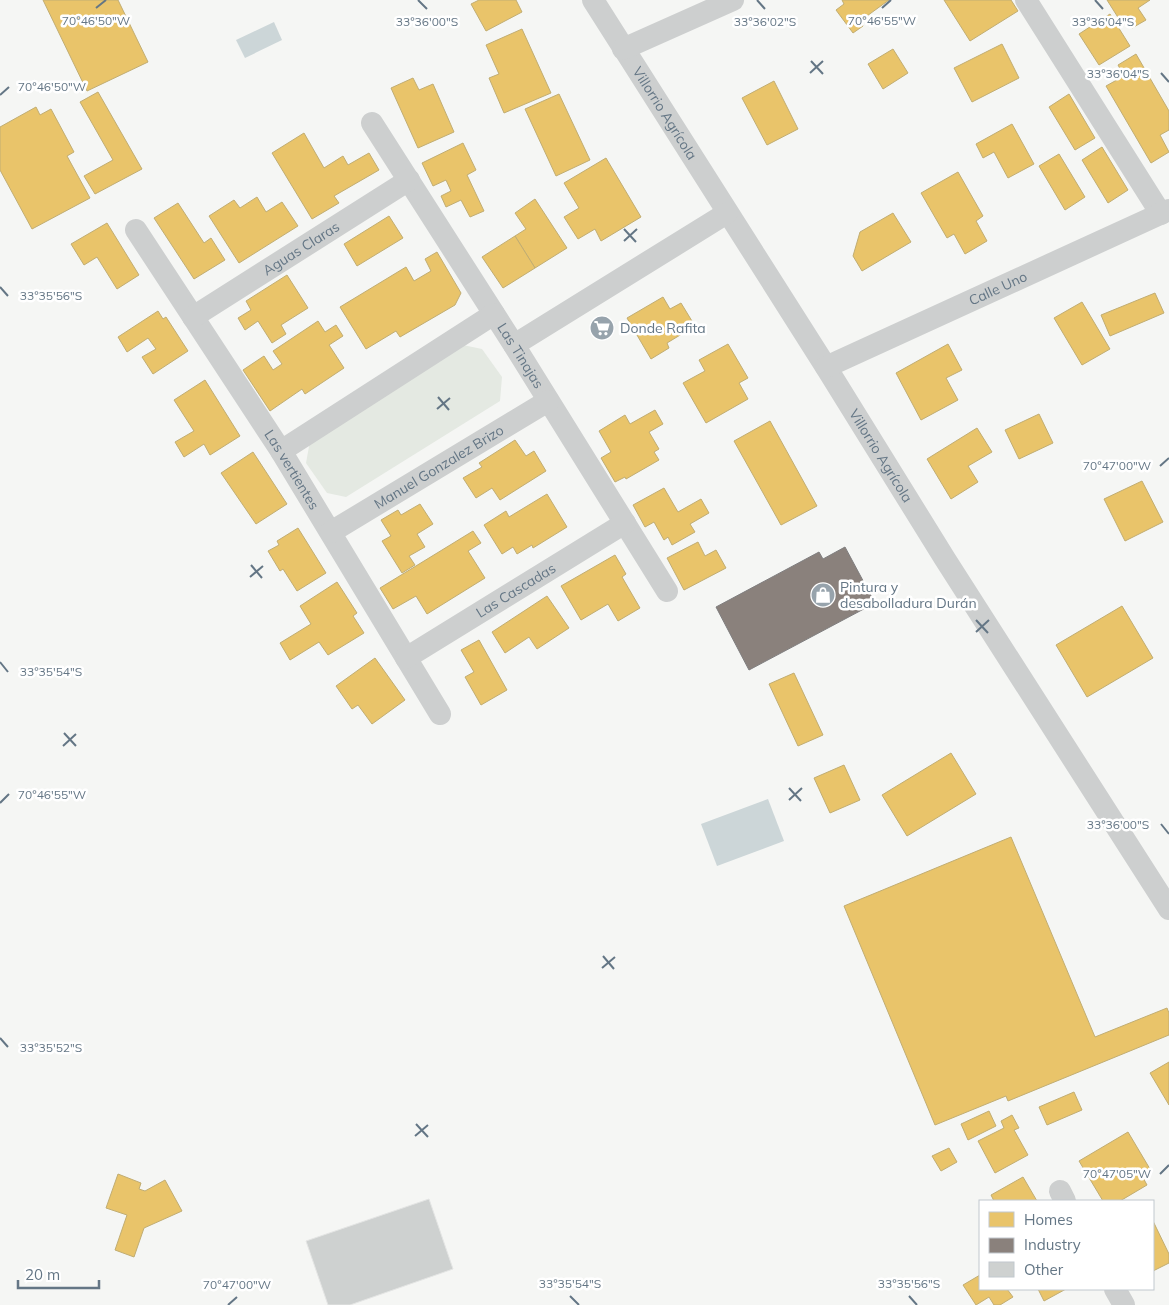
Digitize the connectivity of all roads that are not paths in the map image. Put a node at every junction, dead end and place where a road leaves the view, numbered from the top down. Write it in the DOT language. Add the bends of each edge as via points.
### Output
graph roads {
  1 [pos="593,0"];
  2 [pos="733,0"];
  3 [pos="1026,0"];
  4 [pos="623,49"];
  5 [pos="372,122"];
  6 [pos="409,180"];
  7 [pos="1165,212"];
  8 [pos="727,213"];
  9 [pos="136,230"];
  10 [pos="494,314"];
  11 [pos="193,317"];
  12 [pos="514,345"];
  13 [pos="826,367"];
  14 [pos="548,401"];
  15 [pos="281,451"];
  16 [pos="625,523"];
  17 [pos="331,532"];
  18 [pos="667,592"];
  19 [pos="406,658"];
  20 [pos="440,714"];
  21 [pos="1169,910"];
  22 [pos="1116,1290"];
  23 [pos="1124,1305"];
  1 -- 4 [label="street, Villorrio Agrícola"];
  2 -- 4 [label="street"];
  3 -- 7 [label="street"];
  4 -- 8 [label="street, Villorrio Agrícola"];
  5 -- 6 [label="street, Las Tinajas"];
  6 -- 10 [label="street, Las Tinajas"];
  6 -- 11 [label="street, Aguas Claras"];
  7 -- 13 [label="street, Calle Uno"];
  8 -- 12 [label="street"];
  8 -- 13 [label="street, Villorrio Agrícola"];
  9 -- 11 [label="street, Las vertientes"];
  10 -- 12 [label="street, Las Tinajas"];
  10 -- 15 [label="street"];
  11 -- 15 [label="street, Las vertientes"];
  12 -- 14 [label="street, Las Tinajas"];
  13 -- 21 [label="street, Villorrio Agrícola"];
  14 -- 16 [label="street, Las Tinajas"];
  14 -- 17 [label="street, Manuel Gonzalez Brizo"];
  15 -- 17 [label="street, Las vertientes"];
  16 -- 18 [label="street, Las Tinajas"];
  16 -- 19 [label="street, Las Cascadas"];
  17 -- 19 [label="street, Las vertientes"];
  19 -- 20 [label="street, Las vertientes"];
  22 -- 23 [label="street"];
}
